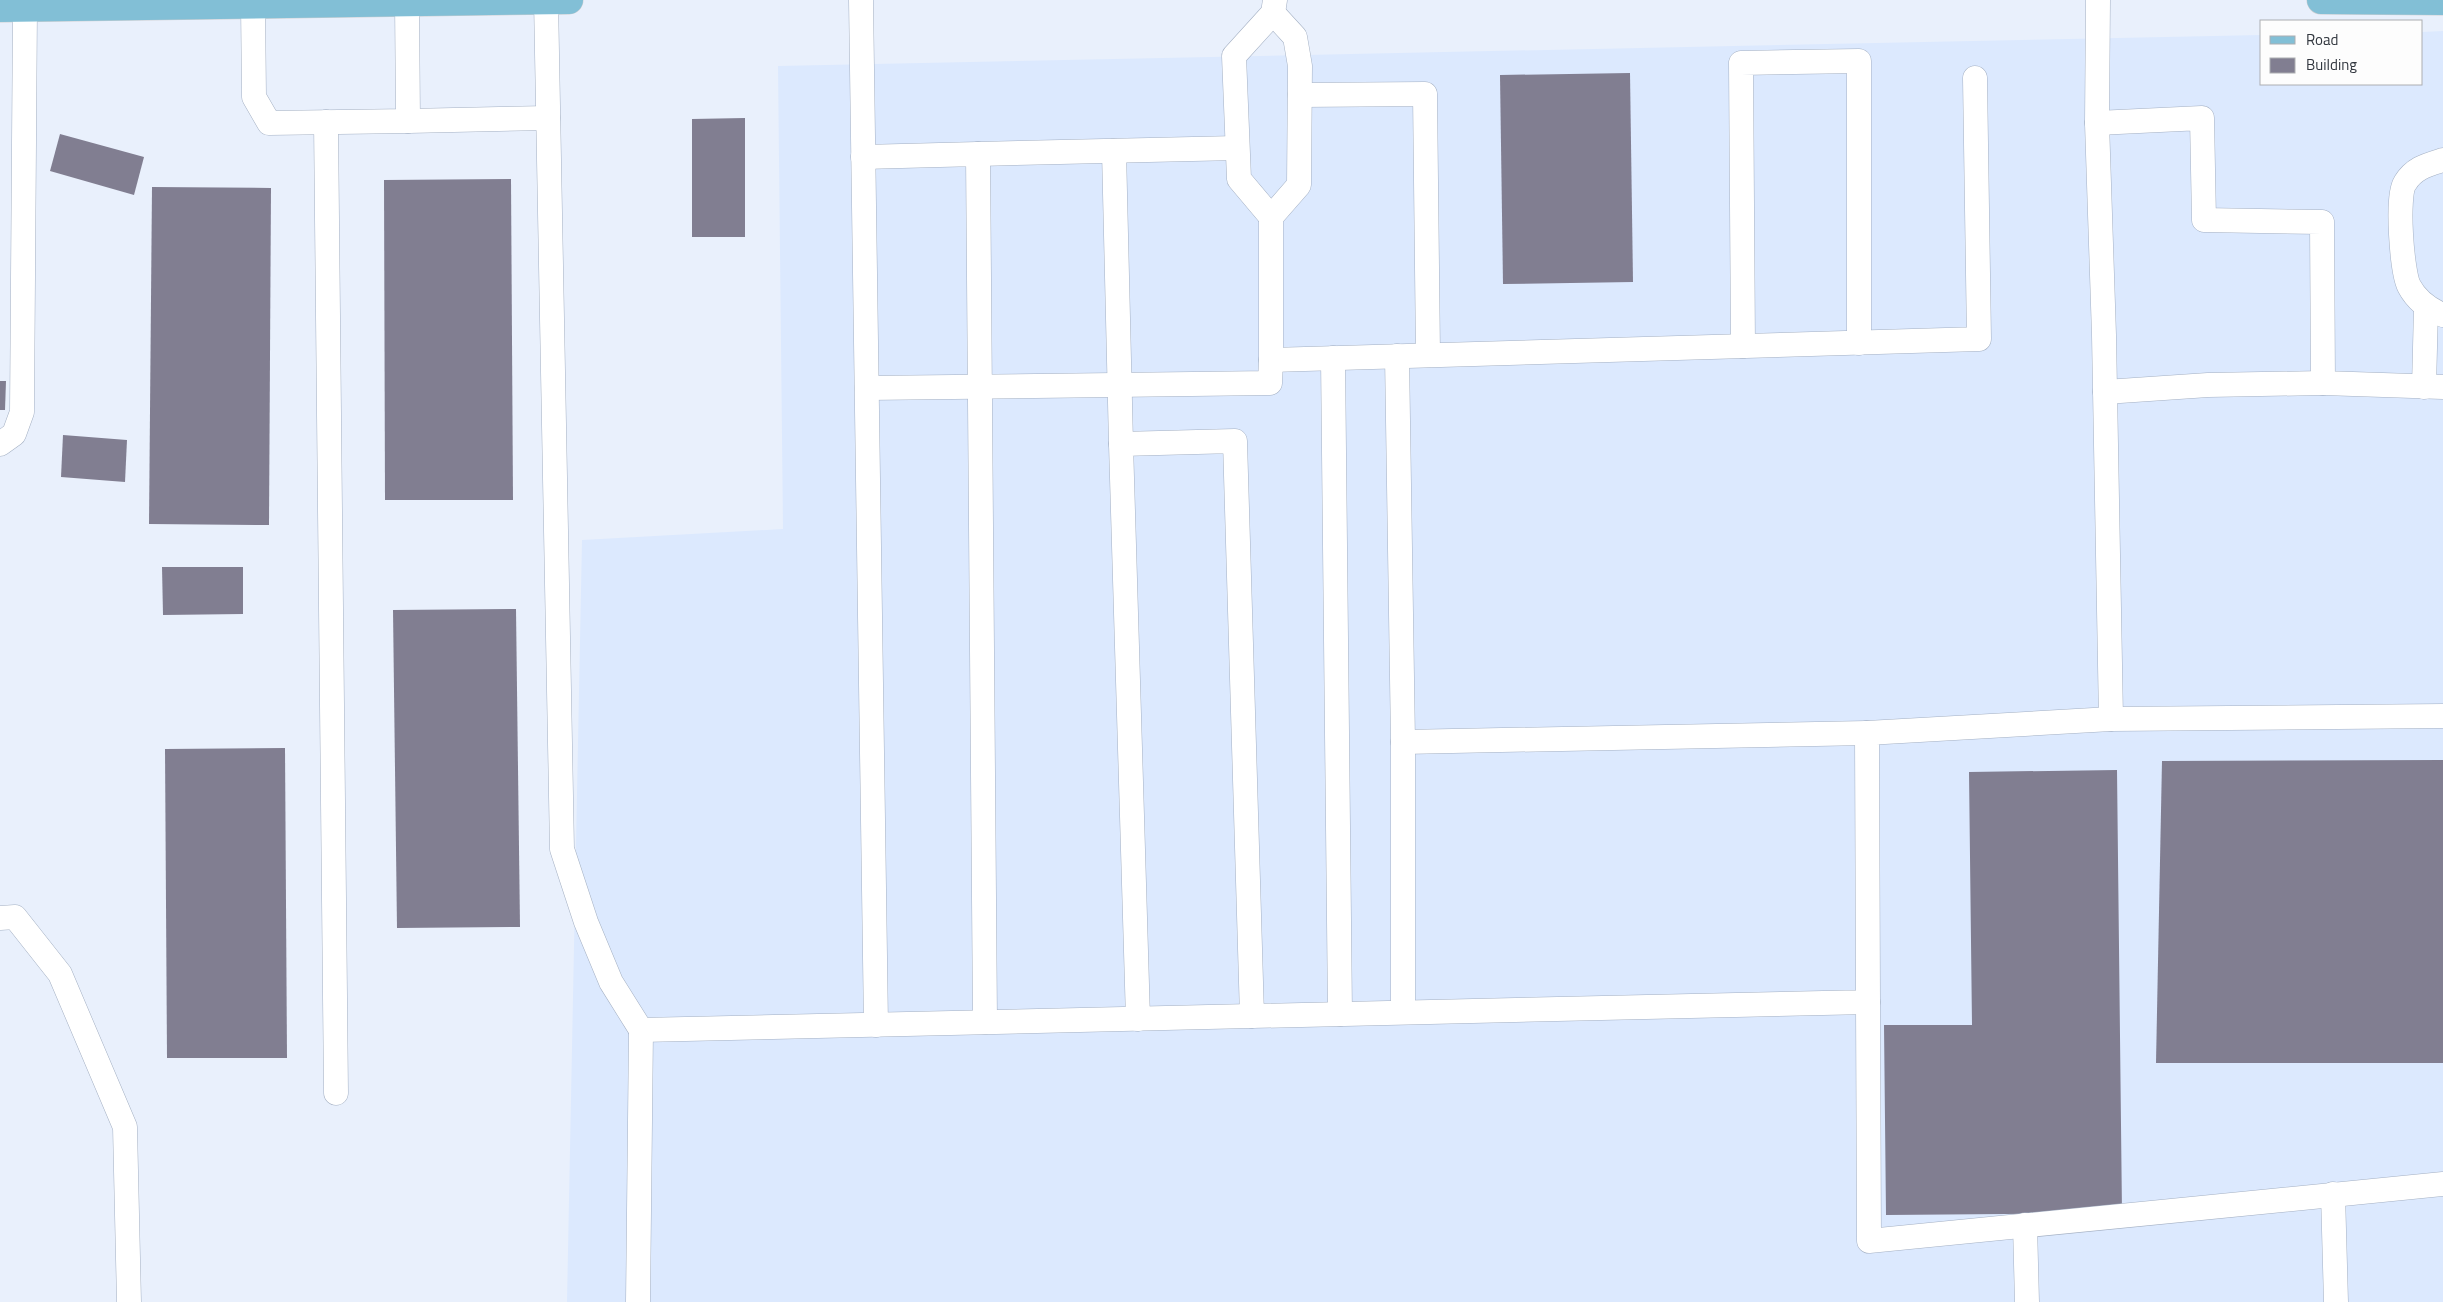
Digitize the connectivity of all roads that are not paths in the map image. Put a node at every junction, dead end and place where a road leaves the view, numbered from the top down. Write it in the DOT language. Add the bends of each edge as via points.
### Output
graph roads {
  1 [pos="546,0"];
  2 [pos="569,0"];
  3 [pos="860,0"];
  4 [pos="2098,0"];
  5 [pos="2321,0"];
  6 [pos="2443,1"];
  7 [pos="407,2"];
  8 [pos="253,5"];
  9 [pos="1274,6"];
  10 [pos="13,8"];
  11 [pos="1975,78"];
  12 [pos="1300,95"];
  13 [pos="548,118"];
  14 [pos="408,121"];
  15 [pos="326,122"];
  16 [pos="2097,123"];
  17 [pos="1237,148"];
  18 [pos="1114,151"];
  19 [pos="978,154"];
  20 [pos="863,157"];
  21 [pos="2443,160"];
  22 [pos="1271,217"];
  23 [pos="2435,312"];
  24 [pos="1859,343"];
  25 [pos="1743,346"];
  26 [pos="1428,355"];
  27 [pos="1397,356"];
  28 [pos="1333,358"];
  29 [pos="1271,360"];
  30 [pos="1120,383"];
  31 [pos="2323,383"];
  32 [pos="980,386"];
  33 [pos="2434,387"];
  34 [pos="867,388"];
  35 [pos="2105,392"];
  36 [pos="0,444"];
  37 [pos="1122,444"];
  38 [pos="2443,716"];
  39 [pos="2110,719"];
  40 [pos="1867,733"];
  41 [pos="1403,742"];
  42 [pos="0,918"];
  43 [pos="1868,1002"];
  44 [pos="1403,1012"];
  45 [pos="1340,1014"];
  46 [pos="1252,1016"];
  47 [pos="1138,1019"];
  48 [pos="985,1022"];
  49 [pos="876,1024"];
  50 [pos="641,1030"];
  51 [pos="336,1092"];
  52 [pos="2443,1184"];
  53 [pos="2333,1194"];
  54 [pos="2025,1225"];
  55 [pos="129,1302"];
  56 [pos="638,1302"];
  57 [pos="2027,1302"];
  58 [pos="2336,1302"];
  1 -- 2 [label="main road"];
  1 -- 7 [label="main road"];
  1 -- 13 [label="lane"];
  3 -- 20 [label="lane"];
  4 -- 16 [label="lane"];
  5 -- 6 [label="main road"];
  7 -- 8 [label="main road"];
  7 -- 14 [label="lane"];
  8 -- 10 [label="main road"];
  8 -- 15 [label="lane" via="254,97 265,117 269,123"];
  9 -- 12 [label="lane" via="1295,37"];
  9 -- 17 [label="lane" via="1234,56"];
  10 -- 36 [label="lane" via="23,394 22,412 14,434"];
  11 -- 24 [label="lane" via="1979,339"];
  12 -- 22 [label="lane" via="1299,185"];
  12 -- 26 [label="lane" via="1425,94"];
  13 -- 14 [label="lane"];
  13 -- 50 [label="lane" via="562,849 586,922 611,982"];
  14 -- 15 [label="lane"];
  15 -- 51 [label="lane"];
  16 -- 31 [label="lane" via="2202,118 2204,220 2322,222"];
  16 -- 35 [label="lane"];
  17 -- 18 [label="lane"];
  17 -- 22 [label="lane" via="1239,179"];
  18 -- 19 [label="lane"];
  18 -- 30 [label="lane"];
  19 -- 20 [label="lane"];
  19 -- 32 [label="lane"];
  20 -- 34 [label="lane"];
  21 -- 23 [label="lane" via="2420,166 2404,184 2400,204 2408,284"];
  22 -- 29 [label="lane"];
  23 -- 33 [label="lane"];
  24 -- 25 [label="lane"];
  24 -- 25 [label="lane" via="1859,61 1741,63"];
  25 -- 26 [label="lane"];
  26 -- 27 [label="lane"];
  27 -- 28 [label="lane"];
  27 -- 41 [label="lane"];
  28 -- 29 [label="lane"];
  28 -- 45 [label="lane"];
  29 -- 30 [label="lane" via="1270,383"];
  30 -- 32 [label="lane"];
  30 -- 37 [label="lane"];
  31 -- 33 [label="lane"];
  31 -- 35 [label="lane" via="2208,385"];
  32 -- 34 [label="lane"];
  32 -- 48 [label="lane"];
  34 -- 49 [label="lane"];
  35 -- 39 [label="lane"];
  37 -- 46 [label="lane" via="1236,441"];
  37 -- 47 [label="lane"];
  38 -- 39 [label="lane"];
  39 -- 40 [label="lane"];
  40 -- 41 [label="lane"];
  40 -- 43 [label="lane"];
  41 -- 44 [label="lane"];
  42 -- 55 [label="lane" via="15,917 60,974 126,1127"];
  43 -- 44 [label="lane"];
  43 -- 54 [label="lane" via="1868,1241"];
  44 -- 45 [label="lane"];
  45 -- 46 [label="lane"];
  46 -- 47 [label="lane"];
  47 -- 48 [label="lane"];
  48 -- 49 [label="lane"];
  49 -- 50 [label="lane"];
  50 -- 56 [label="lane"];
  52 -- 53 [label="lane"];
  53 -- 54 [label="lane"];
  53 -- 58 [label="lane"];
  54 -- 57 [label="lane"];
}
